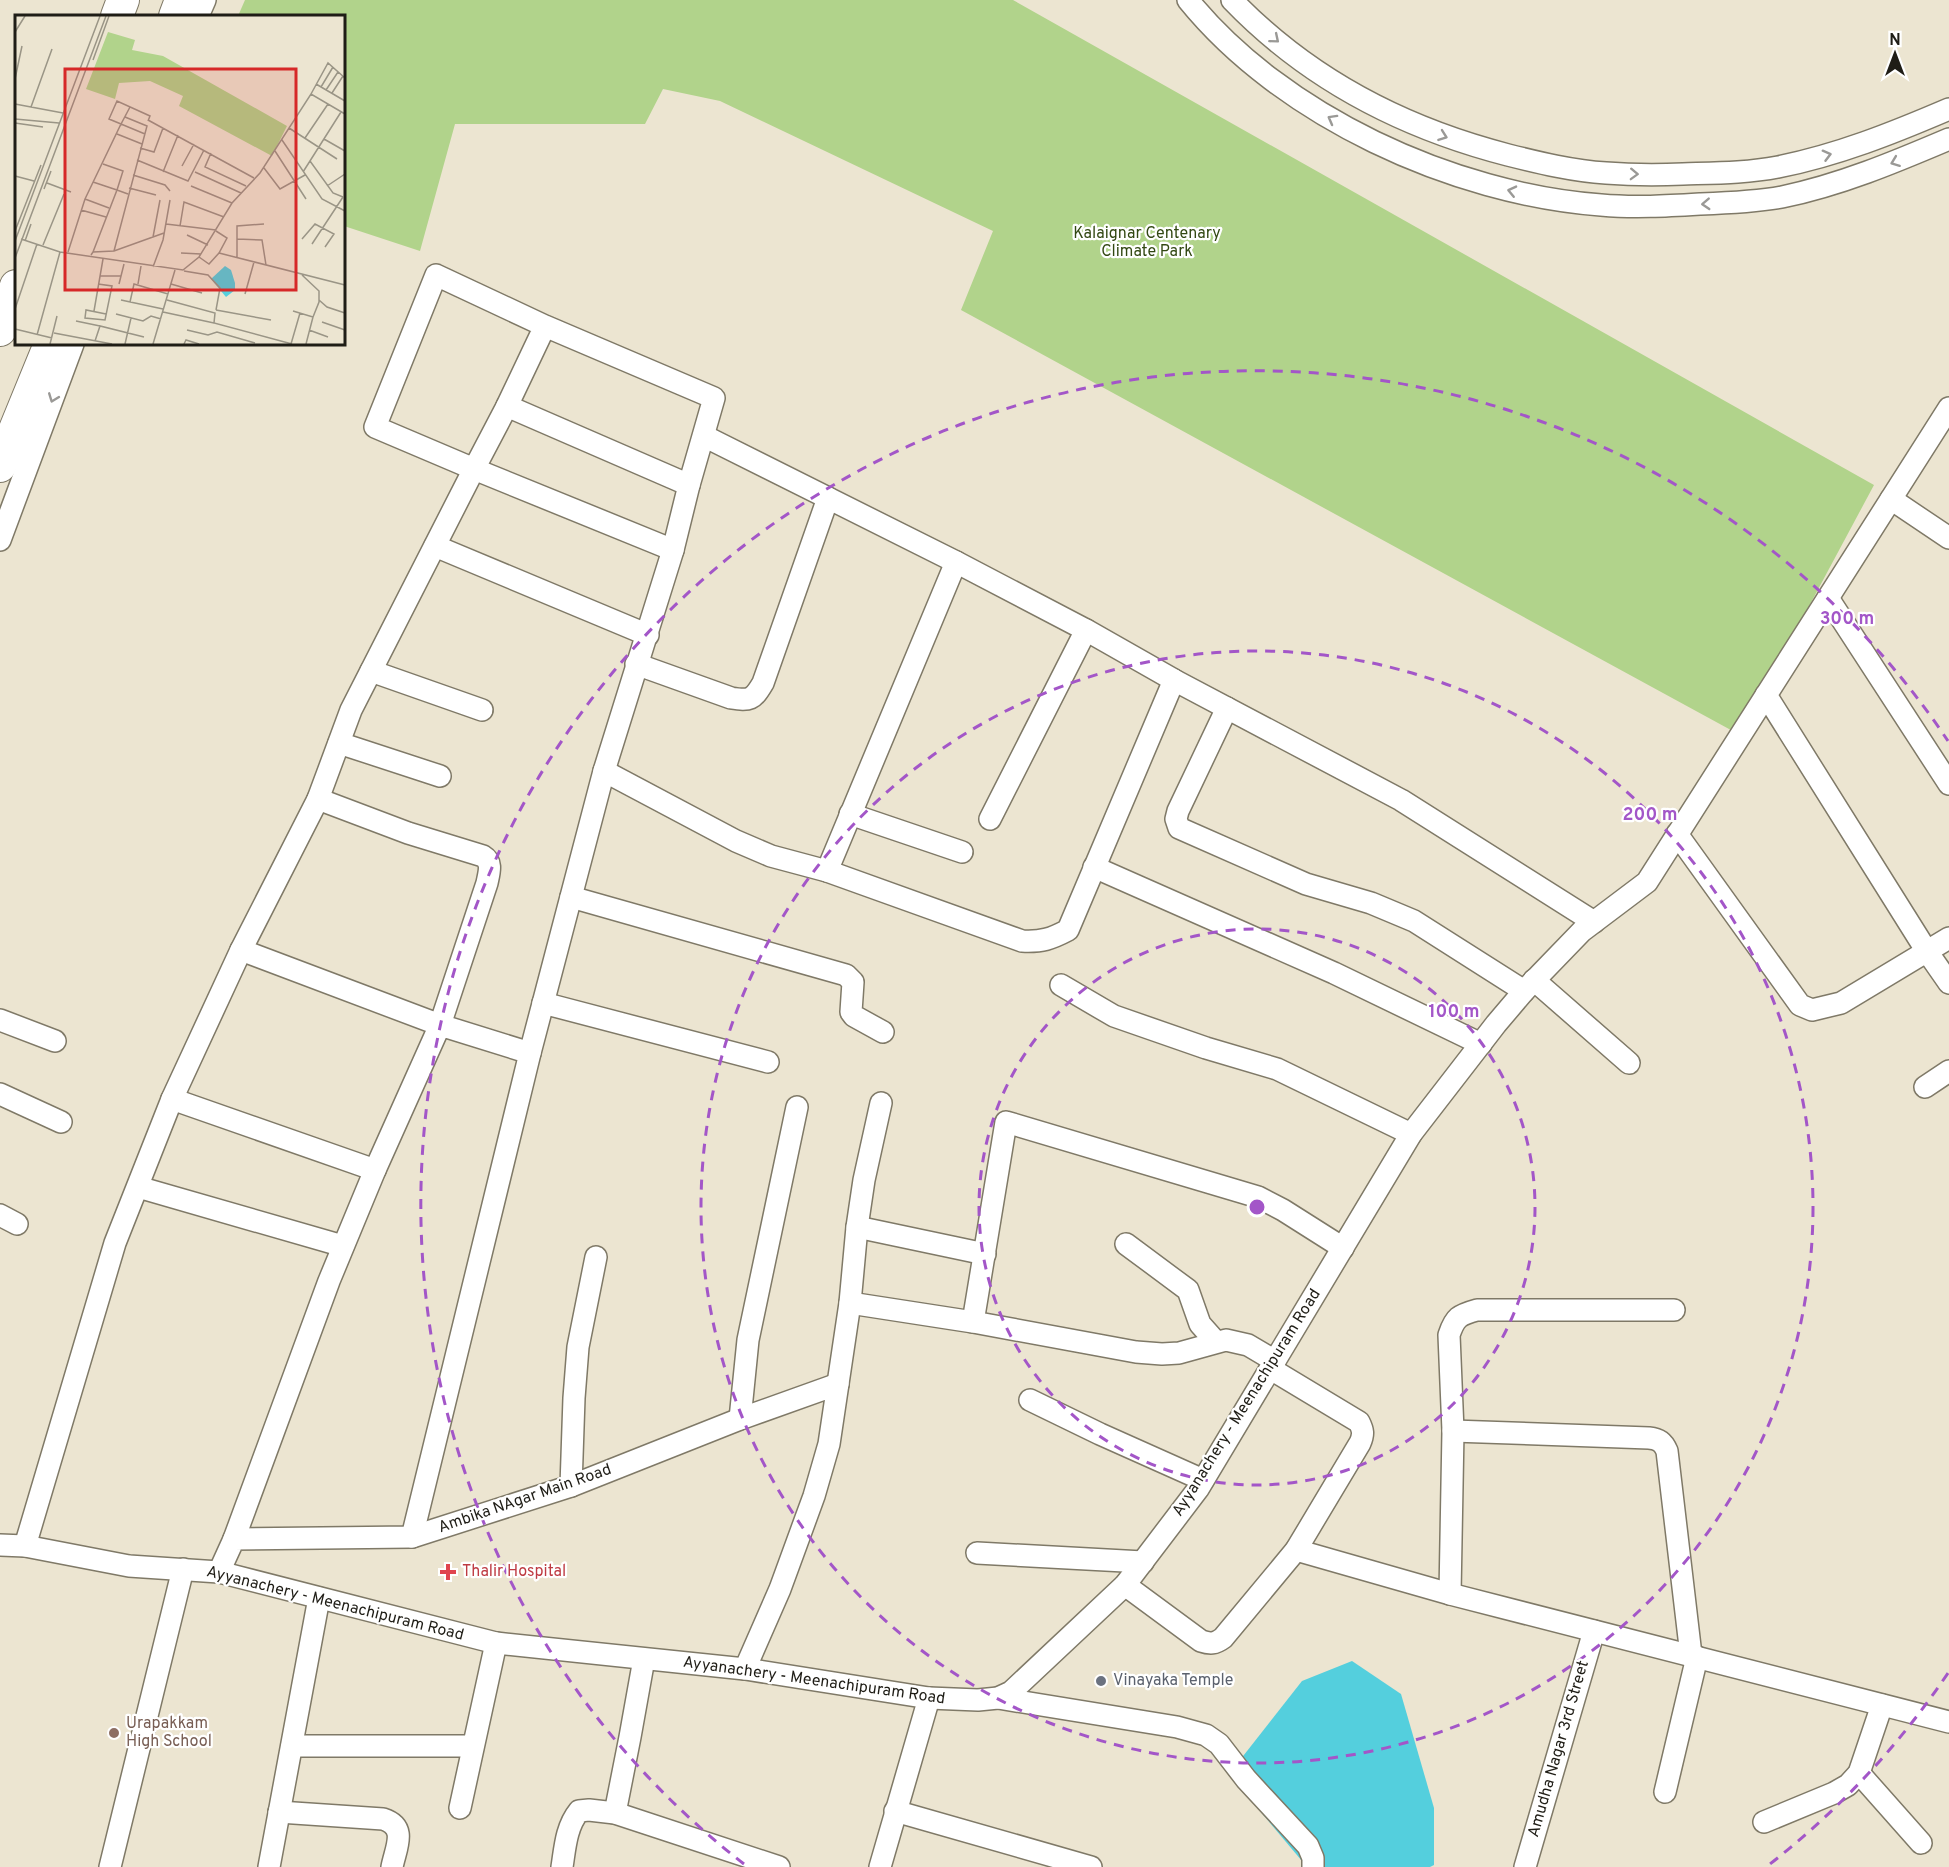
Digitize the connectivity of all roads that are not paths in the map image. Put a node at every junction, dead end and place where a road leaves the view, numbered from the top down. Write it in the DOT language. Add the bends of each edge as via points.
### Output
graph roads {
  1 [pos="123,0"];
  2 [pos="181,0"];
  3 [pos="205,0"];
  4 [pos="1188,0"];
  5 [pos="1232,0"];
  6 [pos="117,15"];
  7 [pos="175,15"];
  8 [pos="198,15"];
  9 [pos="1949,109"];
  10 [pos="1949,139"];
  11 [pos="15,289"];
  12 [pos="545,326"];
  13 [pos="0,330"];
  14 [pos="50,345"];
  15 [pos="73,345"];
  16 [pos="507,406"];
  17 [pos="1949,408"];
  18 [pos="704,436"];
  19 [pos="0,466"];
  20 [pos="474,469"];
  21 [pos="689,485"];
  22 [pos="828,498"];
  23 [pos="1892,499"];
  24 [pos="1949,538"];
  25 [pos="0,540"];
  26 [pos="435,546"];
  27 [pos="673,550"];
  28 [pos="956,562"];
  29 [pos="1828,598"];
  30 [pos="1086,630"];
  31 [pos="648,635"];
  32 [pos="636,664"];
  33 [pos="372,671"];
  34 [pos="1174,680"];
  35 [pos="1766,695"];
  36 [pos="1227,708"];
  37 [pos="482,710"];
  38 [pos="339,743"];
  39 [pos="604,771"];
  40 [pos="440,776"];
  41 [pos="1949,784"];
  42 [pos="318,799"];
  43 [pos="850,814"];
  44 [pos="990,819"];
  45 [pos="1677,834"];
  46 [pos="962,852"];
  47 [pos="1094,867"];
  48 [pos="827,871"];
  49 [pos="571,897"];
  50 [pos="1594,922"];
  51 [pos="1949,938"];
  52 [pos="241,950"];
  53 [pos="1926,950"];
  54 [pos="1949,983"];
  55 [pos="1061,985"];
  56 [pos="1529,986"];
  57 [pos="543,1003"];
  58 [pos="0,1020"];
  59 [pos="440,1025"];
  60 [pos="883,1032"];
  61 [pos="55,1041"];
  62 [pos="1481,1044"];
  63 [pos="530,1053"];
  64 [pos="768,1062"];
  65 [pos="1629,1063"];
  66 [pos="1949,1071"];
  67 [pos="1925,1087"];
  68 [pos="0,1094"];
  69 [pos="172,1099"];
  70 [pos="881,1103"];
  71 [pos="797,1107"];
  72 [pos="62,1122"];
  73 [pos="1411,1134"];
  74 [pos="375,1170"];
  75 [pos="138,1188"];
  76 [pos="857,1227"];
  77 [pos="1126,1244"];
  78 [pos="343,1246"];
  79 [pos="1343,1248"];
  80 [pos="985,1254"];
  81 [pos="596,1257"];
  82 [pos="850,1303"];
  83 [pos="1674,1310"];
  84 [pos="973,1322"];
  85 [pos="1216,1342"];
  86 [pos="1273,1365"];
  87 [pos="838,1384"];
  88 [pos="1030,1400"];
  89 [pos="740,1419"];
  90 [pos="1453,1431"];
  91 [pos="1203,1480"];
  92 [pos="571,1486"];
  93 [pos="412,1537"];
  94 [pos="234,1539"];
  95 [pos="0,1545"];
  96 [pos="25,1546"];
  97 [pos="1296,1550"];
  98 [pos="977,1553"];
  99 [pos="1143,1562"];
  100 [pos="183,1569"];
  101 [pos="219,1572"];
  102 [pos="1125,1585"];
  103 [pos="1450,1594"];
  104 [pos="319,1598"];
  105 [pos="1594,1631"];
  106 [pos="496,1643"];
  107 [pos="1694,1656"];
  108 [pos="644,1659"];
  109 [pos="745,1670"];
  110 [pos="929,1698"];
  111 [pos="998,1698"];
  112 [pos="1882,1705"];
  113 [pos="1949,1722"];
  114 [pos="292,1746"];
  115 [pos="473,1746"];
  116 [pos="1859,1773"];
  117 [pos="1665,1792"];
  118 [pos="460,1808"];
  119 [pos="895,1811"];
  120 [pos="279,1812"];
  121 [pos="615,1813"];
  122 [pos="1764,1822"];
  123 [pos="1921,1844"];
  124 [pos="110,1867"];
  125 [pos="269,1867"];
  126 [pos="392,1867"];
  127 [pos="562,1867"];
  128 [pos="779,1867"];
  129 [pos="879,1867"];
  130 [pos="1091,1867"];
  131 [pos="1313,1867"];
  132 [pos="1526,1867"];
  1 -- 6 [label="highway"];
  2 -- 7 [label="highway"];
  3 -- 8 [label="street"];
  10 -- 4 [label="street, one-way" via="1886,165 1780,197 1654,207 1530,196 1429,165 1328,117 1274,83 1230,45"];
  5 -- 9 [label="street, one-way" via="1319,74 1365,101 1467,144 1564,168 1654,175 1734,173 1777,167 1884,137"];
  11 -- 13 [label="highway"];
  12 -- 16 [label="street"];
  12 -- 18 [label="street" via="714,398"];
  12 -- 20 [label="street" via="436,275 375,427"];
  14 -- 19 [label="highway"];
  15 -- 25 [label="street, one-way"];
  16 -- 20 [label="street"];
  16 -- 21 [label="street"];
  17 -- 23 [label="street, Ayyanachery - Meenachipuram Road"];
  18 -- 21 [label="street"];
  18 -- 22 [label="street"];
  20 -- 26 [label="street"];
  20 -- 27 [label="street"];
  21 -- 27 [label="street"];
  22 -- 28 [label="street"];
  22 -- 32 [label="street" via="763,683 754,697 731,698"];
  23 -- 24 [label="street"];
  23 -- 29 [label="street, Ayyanachery - Meenachipuram Road"];
  26 -- 31 [label="street"];
  26 -- 33 [label="street"];
  27 -- 31 [label="street"];
  28 -- 30 [label="street"];
  28 -- 43 [label="street"];
  29 -- 35 [label="street, Ayyanachery - Meenachipuram Road"];
  29 -- 41 [label="street"];
  30 -- 34 [label="street"];
  30 -- 44 [label="street"];
  31 -- 32 [label="street"];
  32 -- 39 [label="street"];
  33 -- 37 [label="street"];
  33 -- 38 [label="street"];
  34 -- 36 [label="street"];
  34 -- 47 [label="street"];
  35 -- 45 [label="street, Ayyanachery - Meenachipuram Road"];
  35 -- 53 [label="street"];
  36 -- 50 [label="street" via="1401,801"];
  36 -- 56 [label="street" via="1178,811 1179,828 1306,884 1371,903 1414,921"];
  38 -- 40 [label="street"];
  38 -- 42 [label="street"];
  39 -- 48 [label="street" via="736,841"];
  39 -- 49 [label="street"];
  42 -- 52 [label="street"];
  42 -- 59 [label="street" via="487,859 487,883"];
  43 -- 46 [label="street"];
  43 -- 48 [label="street"];
  45 -- 50 [label="street, Ayyanachery - Meenachipuram Road" via="1647,882"];
  45 -- 53 [label="street" via="1800,1005 1812,1010 1841,1003"];
  47 -- 48 [label="street" via="1068,930 1038,942 1022,941"];
  47 -- 62 [label="street" via="1334,973"];
  49 -- 57 [label="street"];
  49 -- 60 [label="street" via="846,975 852,982 851,1012"];
  50 -- 56 [label="street, Ayyanachery - Meenachipuram Road"];
  51 -- 53 [label="street"];
  52 -- 59 [label="street"];
  52 -- 69 [label="street"];
  53 -- 54 [label="street"];
  55 -- 73 [label="street" via="1114,1016 1277,1070"];
  56 -- 62 [label="street, Ayyanachery - Meenachipuram Road"];
  56 -- 65 [label="street"];
  57 -- 63 [label="street"];
  57 -- 64 [label="street"];
  58 -- 61 [label="street"];
  59 -- 63 [label="street"];
  59 -- 74 [label="street"];
  62 -- 73 [label="street, Ayyanachery - Meenachipuram Road"];
  63 -- 93 [label="street"];
  66 -- 67 [label="street"];
  68 -- 72 [label="street"];
  69 -- 74 [label="street"];
  69 -- 75 [label="street"];
  70 -- 76 [label="street"];
  71 -- 89 [label="street" via="748,1340"];
  73 -- 79 [label="street, Ayyanachery - Meenachipuram Road"];
  74 -- 78 [label="street"];
  75 -- 78 [label="street"];
  75 -- 96 [label="street" via="115,1242"];
  76 -- 80 [label="street"];
  76 -- 82 [label="street"];
  77 -- 85 [label="street" via="1188,1290 1200,1324"];
  78 -- 94 [label="street"];
  79 -- 80 [label="street" via="1258,1197 1006,1122"];
  79 -- 86 [label="street, Ayyanachery - Meenachipuram Road"];
  80 -- 84 [label="street"];
  81 -- 92 [label="street" via="578,1347"];
  82 -- 84 [label="street"];
  82 -- 87 [label="street"];
  83 -- 90 [label="street" via="1477,1310 1462,1314 1453,1322 1449,1335"];
  84 -- 85 [label="street" via="1136,1352 1179,1353"];
  85 -- 86 [label="street" via="1236,1341"];
  86 -- 91 [label="street, Ayyanachery - Meenachipuram Road"];
  86 -- 97 [label="street" via="1359,1422 1363,1429 1360,1443"];
  87 -- 89 [label="street, Ambika NAgar Main Road"];
  87 -- 109 [label="street" via="829,1444 814,1496"];
  88 -- 91 [label="street"];
  89 -- 92 [label="street, Ambika NAgar Main Road"];
  90 -- 103 [label="street"];
  90 -- 107 [label="street" via="1649,1438 1663,1443"];
  91 -- 99 [label="street, Ayyanachery - Meenachipuram Road"];
  92 -- 93 [label="street, Ambika NAgar Main Road"];
  93 -- 94 [label="street, Ambika NAgar Main Road"];
  94 -- 101 [label="street"];
  95 -- 96 [label="street, Ayyanachery - Meenachipuram Road"];
  96 -- 100 [label="street, Ayyanachery - Meenachipuram Road" via="129,1566"];
  97 -- 102 [label="street" via="1222,1638 1210,1644"];
  97 -- 103 [label="street"];
  98 -- 99 [label="street"];
  99 -- 102 [label="street, Ayyanachery - Meenachipuram Road"];
  100 -- 101 [label="street, Ayyanachery - Meenachipuram Road"];
  100 -- 124 [label="street"];
  101 -- 104 [label="street, Ayyanachery - Meenachipuram Road"];
  102 -- 111 [label="street, Ayyanachery - Meenachipuram Road" via="1011,1692"];
  103 -- 105 [label="street"];
  104 -- 106 [label="street, Ayyanachery - Meenachipuram Road"];
  104 -- 114 [label="street"];
  105 -- 107 [label="street"];
  105 -- 132 [label="street, Amudha Nagar 3rd Street"];
  106 -- 108 [label="street, Ayyanachery - Meenachipuram Road"];
  106 -- 115 [label="street"];
  107 -- 112 [label="street"];
  107 -- 117 [label="street"];
  108 -- 109 [label="street, Ayyanachery - Meenachipuram Road"];
  108 -- 121 [label="street"];
  109 -- 110 [label="street, Ayyanachery - Meenachipuram Road"];
  110 -- 111 [label="street, Ayyanachery - Meenachipuram Road"];
  110 -- 119 [label="street"];
  111 -- 131 [label="street" via="1206,1735 1219,1744 1308,1846"];
  112 -- 113 [label="street"];
  112 -- 116 [label="street"];
  114 -- 115 [label="street"];
  114 -- 120 [label="street"];
  115 -- 118 [label="street"];
  116 -- 122 [label="street" via="1834,1793"];
  116 -- 123 [label="street"];
  119 -- 129 [label="street"];
  119 -- 130 [label="street"];
  120 -- 125 [label="street"];
  120 -- 126 [label="street" via="393,1822 399,1834"];
  121 -- 127 [label="street" via="579,1812 567,1833"];
  121 -- 128 [label="street"];
}
